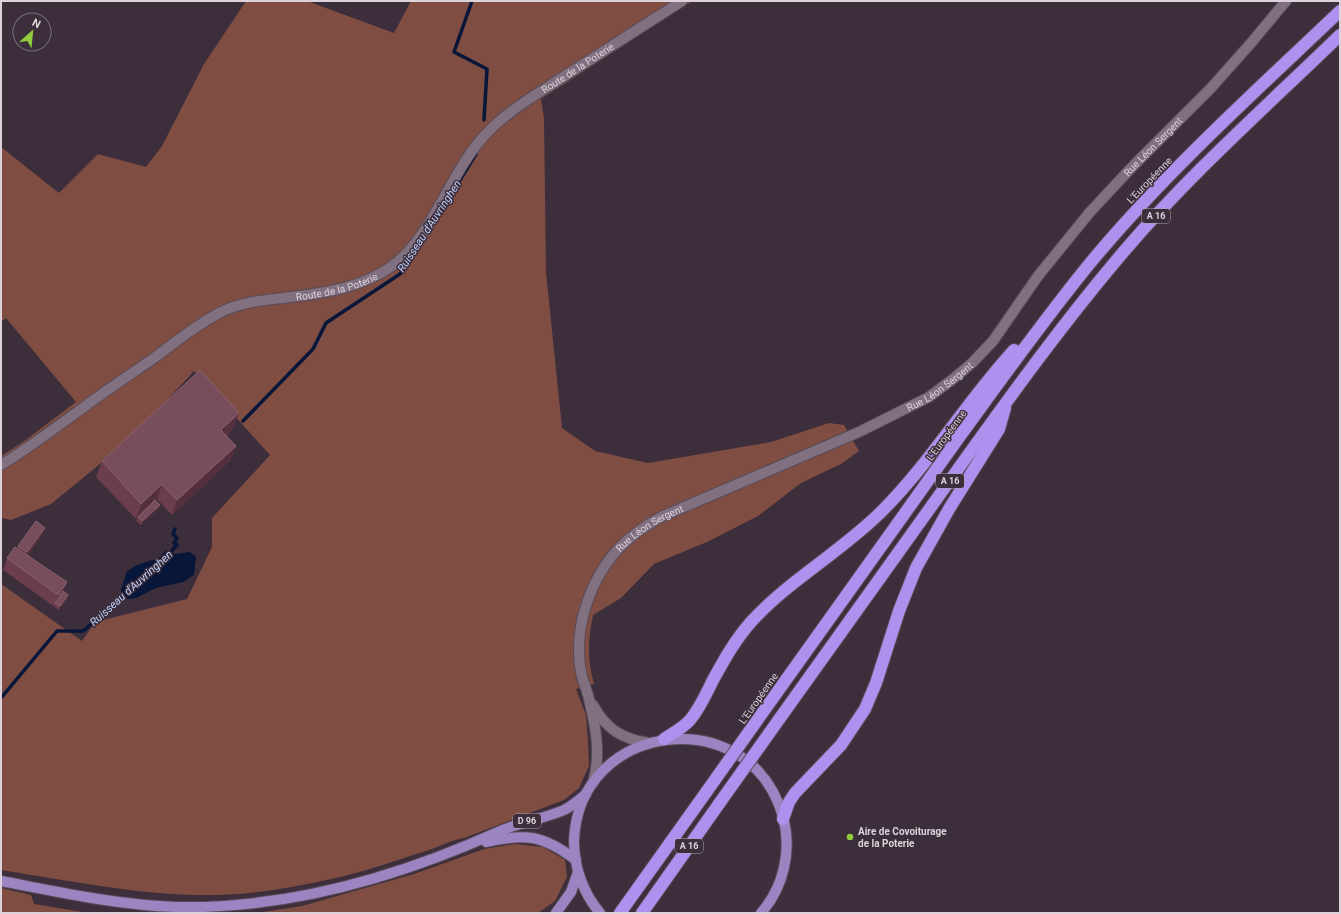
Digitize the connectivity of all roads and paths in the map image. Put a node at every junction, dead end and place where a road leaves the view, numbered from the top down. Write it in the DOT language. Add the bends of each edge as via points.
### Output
graph roads {
  1 [pos="682,1"];
  2 [pos="1286,1"];
  3 [pos="1340,11"];
  4 [pos="1340,36"];
  5 [pos="1070,289"];
  6 [pos="1007,401"];
  7 [pos="1,465"];
  8 [pos="589,698"];
  9 [pos="664,739"];
  10 [pos="649,742"];
  11 [pos="593,783"];
  12 [pos="586,794"];
  13 [pos="783,819"];
  14 [pos="466,846"];
  15 [pos="576,860"];
  16 [pos="578,872"];
  17 [pos="1,881"];
  18 [pos="556,913"];
  19 [pos="600,913"];
  20 [pos="620,913"];
  21 [pos="642,913"];
  22 [pos="761,913"];
  1 -- 7 [label="street, Route de la Poterie" via="527,101 496,124 473,150 419,238 406,254 390,267 370,278 341,288 252,302 221,312"];
  2 -- 8 [label="street, Rue Léon Sergent" via="1212,88 1140,158 1090,212 1038,276 993,341 946,386 909,408 859,432 668,514 622,545 605,565 596,581 584,614 580,657 582,678"];
  3 -- 5 [label="highway, L'Européenne / A 16" via="1179,166 1128,220"];
  4 -- 6 [label="highway, A 16" via="1213,156 1142,231 1075,310"];
  5 -- 9 [label="highway" via="1009,355 921,467 886,506 866,526 778,596 743,631 694,715 681,728"];
  5 -- 20 [label="highway, L'Européenne / A 16, bridge" via="997,384"];
  6 -- 13 [label="highway" via="1000,429 949,508 916,568 865,709 841,745 798,789 789,802"];
  6 -- 21 [label="highway, A 16, bridge"];
  8 -- 10 [label="street" via="604,722 615,732 627,738"];
  8 -- 11 [label="street" via="598,751"];
  9 -- 10 [label="main road"];
  9 -- 13 [label="main road" via="704,741 724,747 742,758 770,787"];
  10 -- 11 [label="main road" via="615,760"];
  11 -- 12 [label="main road"];
  12 -- 14 [label="main road, D 96" via="564,809 502,830"];
  12 -- 15 [label="main road" via="576,823"];
  13 -- 22 [label="main road" via="786,846 783,871 774,894"];
  14 -- 15 [label="main road, D 96" via="508,838 540,839 553,844"];
  14 -- 17 [label="main road, D 96" via="349,885 279,900 232,906 182,907 141,904 86,897"];
  15 -- 16 [label="main road"];
  16 -- 18 [label="main road" via="571,892"];
  16 -- 19 [label="main road" via="586,892"];
}
